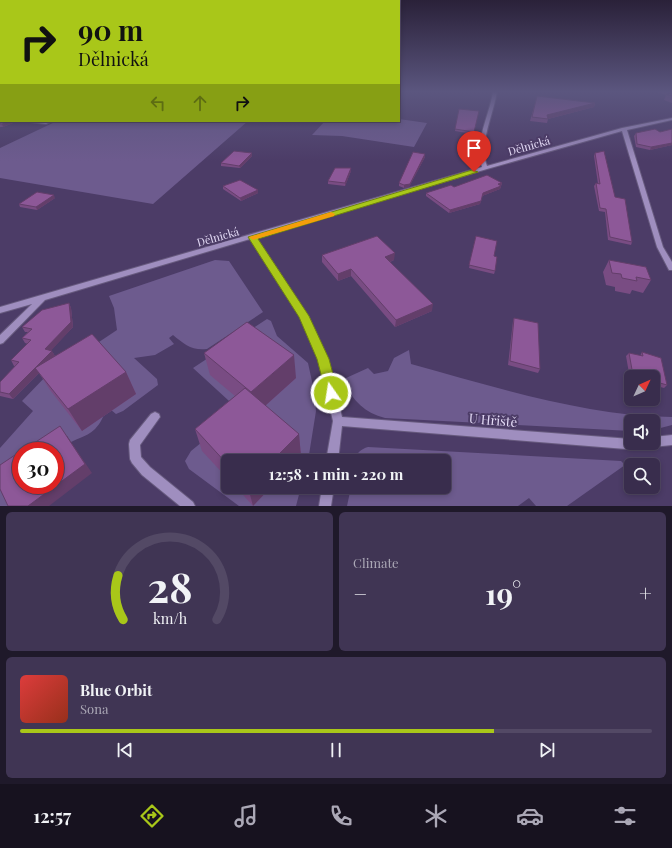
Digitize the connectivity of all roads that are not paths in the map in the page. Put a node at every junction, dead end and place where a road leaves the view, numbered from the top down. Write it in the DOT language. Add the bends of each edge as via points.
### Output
graph roads {
  1 [pos="491,115"];
  2 [pos="672,120"];
  3 [pos="38,122"];
  4 [pos="48,122"];
  5 [pos="624,129"];
  6 [pos="485,168"];
  7 [pos="252,237"];
  8 [pos="672,268"];
  9 [pos="42,298"];
  10 [pos="0,310"];
  11 [pos="0,341"];
  12 [pos="155,416"];
  13 [pos="338,421"];
  14 [pos="672,440"];
  15 [pos="660,441"];
  16 [pos="624,444"];
  17 [pos="333,454"];
  18 [pos="327,494"];
  19 [pos="189,506"];
  20 [pos="325,506"];
  1 -- 6 [label="street" via="480,154"];
  2 -- 5 [label="street, Dělnická"];
  3 -- 4 [label="street"];
  5 -- 6 [label="street, Dělnická"];
  5 -- 8 [label="street" via="660,247"];
  6 -- 7 [label="street, Dělnická"];
  7 -- 9 [label="street, Dělnická"];
  7 -- 13 [label="street" via="304,316 323,359"];
  9 -- 10 [label="street, Dělnická"];
  9 -- 11 [label="street"];
  12 -- 19 [label="street" via="134,444 136,459 146,472"];
  13 -- 16 [label="street, U Hřiště"];
  13 -- 17 [label="street"];
  14 -- 15 [label="street"];
  18 -- 20 [label="street"];
}
